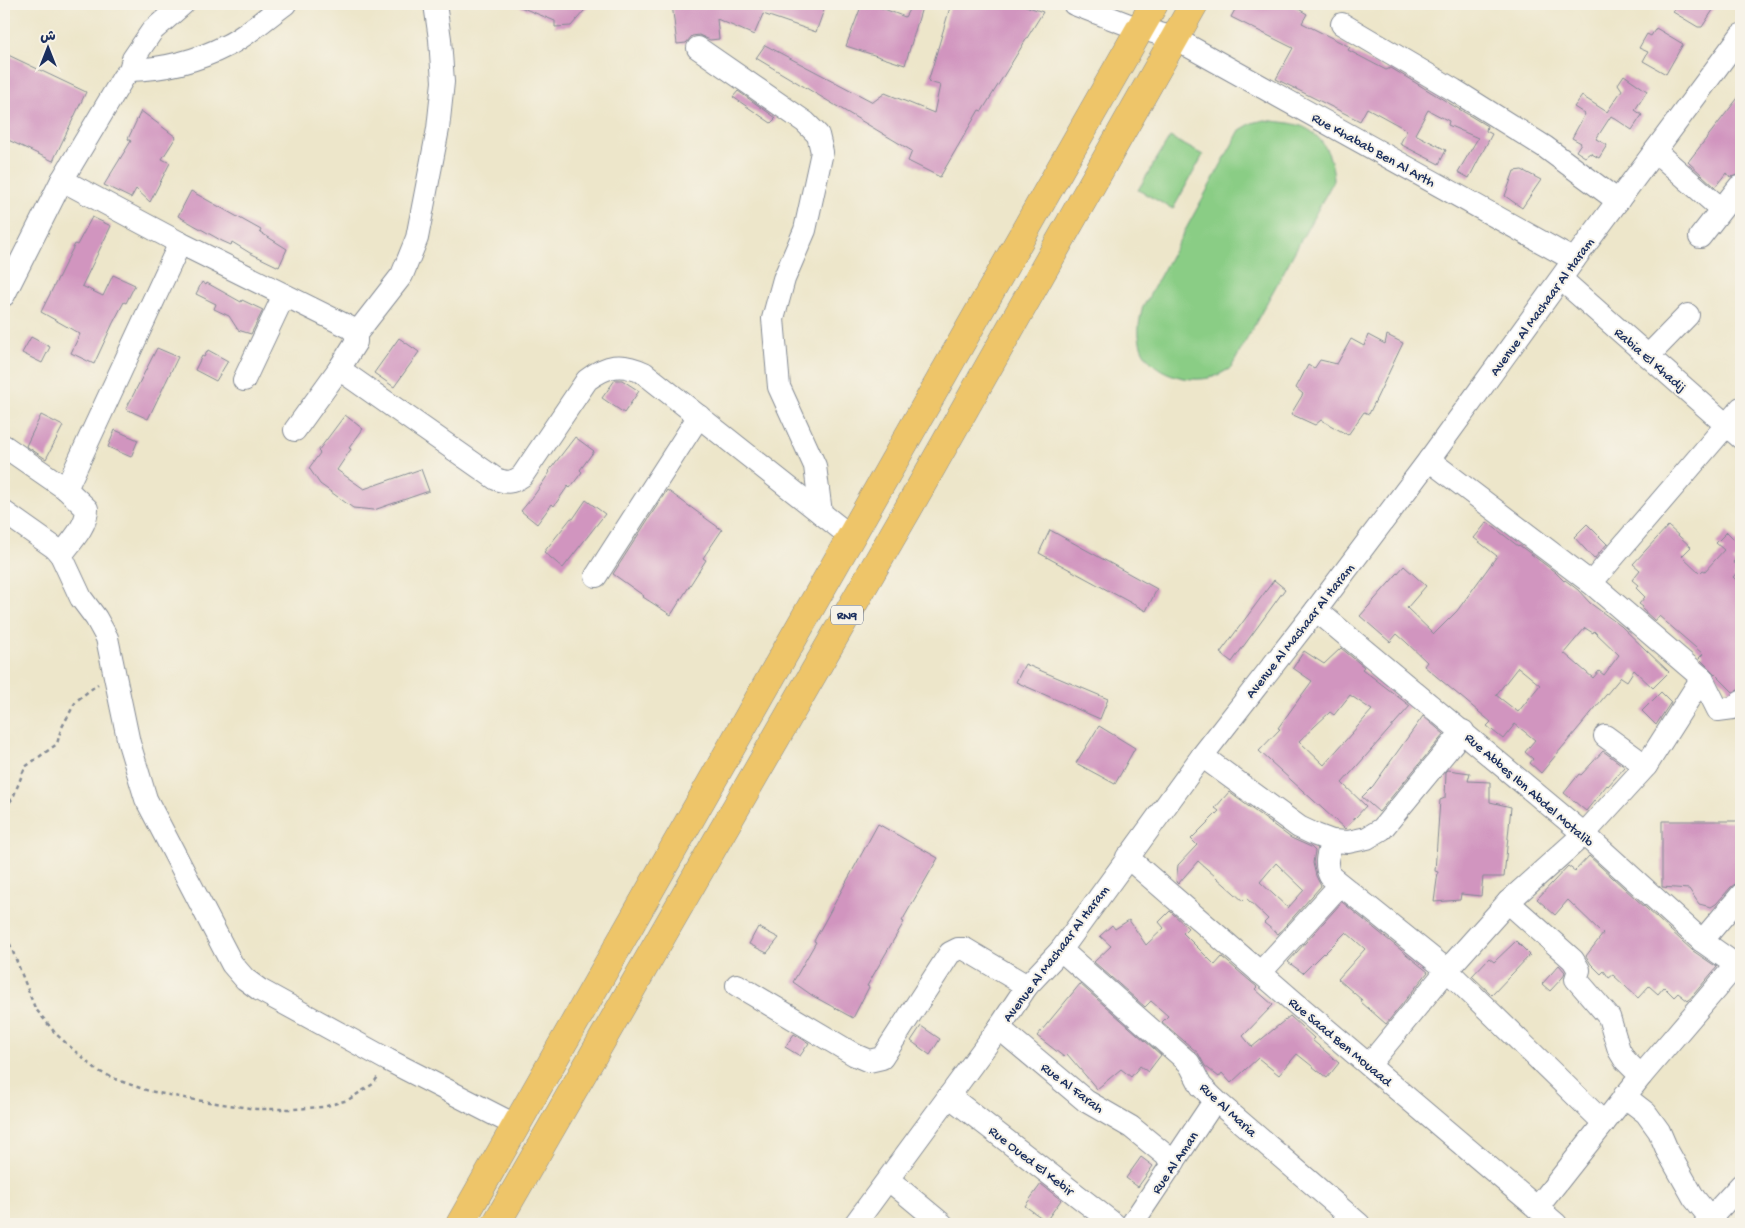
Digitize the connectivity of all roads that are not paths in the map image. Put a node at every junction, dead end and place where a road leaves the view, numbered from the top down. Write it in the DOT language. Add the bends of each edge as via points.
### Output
graph roads {
  1 [pos="183,4"];
  2 [pos="285,4"];
  3 [pos="434,4"];
  4 [pos="1074,4"];
  5 [pos="1154,4"];
  6 [pos="1194,4"];
  7 [pos="1342,24"];
  8 [pos="1140,28"];
  9 [pos="1741,35"];
  10 [pos="1174,38"];
  11 [pos="698,48"];
  12 [pos="130,70"];
  13 [pos="1655,151"];
  14 [pos="62,180"];
  15 [pos="1740,187"];
  16 [pos="1618,201"];
  17 [pos="1721,210"];
  18 [pos="1700,237"];
  19 [pos="180,243"];
  20 [pos="1574,260"];
  21 [pos="1561,279"];
  22 [pos="4,295"];
  23 [pos="284,295"];
  24 [pos="1688,315"];
  25 [pos="356,334"];
  26 [pos="1648,356"];
  27 [pos="339,369"];
  28 [pos="244,380"];
  29 [pos="1741,408"];
  30 [pos="699,416"];
  31 [pos="296,430"];
  32 [pos="1734,431"];
  33 [pos="4,446"];
  34 [pos="1429,460"];
  35 [pos="66,489"];
  36 [pos="4,512"];
  37 [pos="821,513"];
  38 [pos="850,536"];
  39 [pos="61,555"];
  40 [pos="596,576"];
  41 [pos="1591,584"];
  42 [pos="1316,610"];
  43 [pos="1702,678"];
  44 [pos="1741,702"];
  45 [pos="1463,731"];
  46 [pos="1605,736"];
  47 [pos="1202,756"];
  48 [pos="1646,766"];
  49 [pos="1584,834"];
  50 [pos="1332,841"];
  51 [pos="1127,857"];
  52 [pos="1340,885"];
  53 [pos="1741,895"];
  54 [pos="1508,902"];
  55 [pos="1702,941"];
  56 [pos="1061,950"];
  57 [pos="1739,968"];
  58 [pos="1447,970"];
  59 [pos="1260,972"];
  60 [pos="737,985"];
  61 [pos="1027,986"];
  62 [pos="999,1028"];
  63 [pos="1369,1065"];
  64 [pos="1641,1076"];
  65 [pos="949,1096"];
  66 [pos="1624,1096"];
  67 [pos="1216,1100"];
  68 [pos="1604,1123"];
  69 [pos="515,1125"];
  70 [pos="1174,1162"];
  71 [pos="889,1180"];
  72 [pos="1741,1184"];
  73 [pos="1537,1208"];
  74 [pos="1346,1220"];
  75 [pos="1710,1222"];
  76 [pos="460,1224"];
  77 [pos="496,1224"];
  78 [pos="855,1224"];
  79 [pos="942,1224"];
  80 [pos="1114,1224"];
  81 [pos="1132,1224"];
  82 [pos="1556,1224"];
  1 -- 12 [label="street" via="152,31 133,59"];
  2 -- 12 [label="street" via="229,45 189,61 155,69"];
  3 -- 25 [label="street" via="443,82 438,129 417,238 402,275"];
  4 -- 8 [label="street, Rue Khabab Ben Al Arth"];
  5 -- 8 [label="main road, RN9"];
  6 -- 10 [label="main road, RN9"];
  7 -- 16 [label="street" via="1546,147"];
  8 -- 10 [label="street, Rue Khabab Ben Al Arth"];
  8 -- 38 [label="main road, RN9"];
  9 -- 13 [label="street, Avenue Al Machaar Al Haram"];
  10 -- 20 [label="street, Rue Khabab Ben Al Arth"];
  10 -- 77 [label="main road, RN9"];
  11 -- 37 [label="street" via="806,122 818,135 822,152 806,230 784,279 773,319 779,386 815,466"];
  12 -- 14 [label="street" via="122,78"];
  13 -- 16 [label="street, Avenue Al Machaar Al Haram"];
  13 -- 17 [label="street"];
  14 -- 19 [label="street"];
  14 -- 22 [label="street"];
  15 -- 17 [label="street"];
  16 -- 20 [label="street, Avenue Al Machaar Al Haram"];
  17 -- 18 [label="street"];
  19 -- 23 [label="street"];
  19 -- 35 [label="street"];
  20 -- 21 [label="street, Avenue Al Machaar Al Haram"];
  21 -- 26 [label="street, Rabia El Khadij"];
  21 -- 34 [label="street, Avenue Al Machaar Al Haram"];
  23 -- 25 [label="street" via="351,328"];
  23 -- 28 [label="street"];
  24 -- 26 [label="street"];
  25 -- 27 [label="street" via="356,342"];
  26 -- 32 [label="street, Rabia El Khadij"];
  27 -- 30 [label="street" via="506,483 522,476 587,380 608,367 632,367 644,373"];
  27 -- 31 [label="street"];
  29 -- 32 [label="street"];
  30 -- 37 [label="street"];
  30 -- 40 [label="street"];
  32 -- 41 [label="street"];
  33 -- 35 [label="street"];
  34 -- 41 [label="street"];
  34 -- 42 [label="street, Avenue Al Machaar Al Haram"];
  35 -- 39 [label="street" via="87,509 87,516"];
  36 -- 39 [label="street"];
  37 -- 38 [label="street"];
  38 -- 69 [label="main road, RN9"];
  39 -- 69 [label="street" via="81,598 107,638 129,743 146,799 232,964 260,990"];
  41 -- 43 [label="street"];
  42 -- 45 [label="street, Rue Abbes Ibn Abdel Motalib"];
  42 -- 47 [label="street, Avenue Al Machaar Al Haram"];
  43 -- 44 [label="street" via="1718,710 1733,708"];
  43 -- 48 [label="street"];
  45 -- 49 [label="street, Rue Abbes Ibn Abdel Motalib"];
  45 -- 50 [label="street" via="1382,829 1367,838"];
  46 -- 48 [label="street"];
  47 -- 50 [label="street" via="1298,827"];
  47 -- 51 [label="street, Avenue Al Machaar Al Haram"];
  48 -- 49 [label="street"];
  49 -- 54 [label="street"];
  49 -- 55 [label="street, Rue Abbes Ibn Abdel Motalib"];
  50 -- 52 [label="street" via="1326,867"];
  51 -- 56 [label="street, Avenue Al Machaar Al Haram"];
  51 -- 59 [label="street, Rue Saad Ben Mouaad"];
  52 -- 58 [label="street"];
  52 -- 59 [label="street"];
  53 -- 55 [label="street"];
  54 -- 58 [label="street"];
  54 -- 64 [label="street" via="1573,960 1579,970 1576,979 1609,1016 1625,1060"];
  55 -- 57 [label="street, Rue Abbes Ibn Abdel Motalib"];
  56 -- 61 [label="street, Avenue Al Machaar Al Haram"];
  56 -- 67 [label="street, Rue Al Maria" via="1190,1063 1201,1086"];
  57 -- 64 [label="street"];
  58 -- 63 [label="street"];
  58 -- 68 [label="street"];
  59 -- 63 [label="street, Rue Saad Ben Mouaad"];
  60 -- 61 [label="street" via="869,1061 882,1058 950,953 958,949 965,949"];
  61 -- 62 [label="street, Avenue Al Machaar Al Haram"];
  62 -- 65 [label="street, Avenue Al Machaar Al Haram"];
  62 -- 70 [label="street, Rue Al Farah" via="1086,1101 1131,1127"];
  63 -- 73 [label="street, Rue Saad Ben Mouaad"];
  64 -- 66 [label="street"];
  65 -- 71 [label="street, Avenue Al Machaar Al Haram"];
  65 -- 80 [label="street, Rue Oued El Kebir"];
  66 -- 68 [label="street"];
  66 -- 75 [label="street" via="1646,1113 1659,1131 1681,1176"];
  67 -- 70 [label="street, Rue Al Aman"];
  67 -- 74 [label="street, Rue Al Maria"];
  68 -- 73 [label="street"];
  69 -- 76 [label="main road, RN9"];
  70 -- 81 [label="street, Rue Al Aman"];
  71 -- 78 [label="street, Avenue Al Machaar Al Haram"];
  71 -- 79 [label="street"];
  72 -- 75 [label="street"];
  73 -- 82 [label="street, Rue Saad Ben Mouaad"];
}
